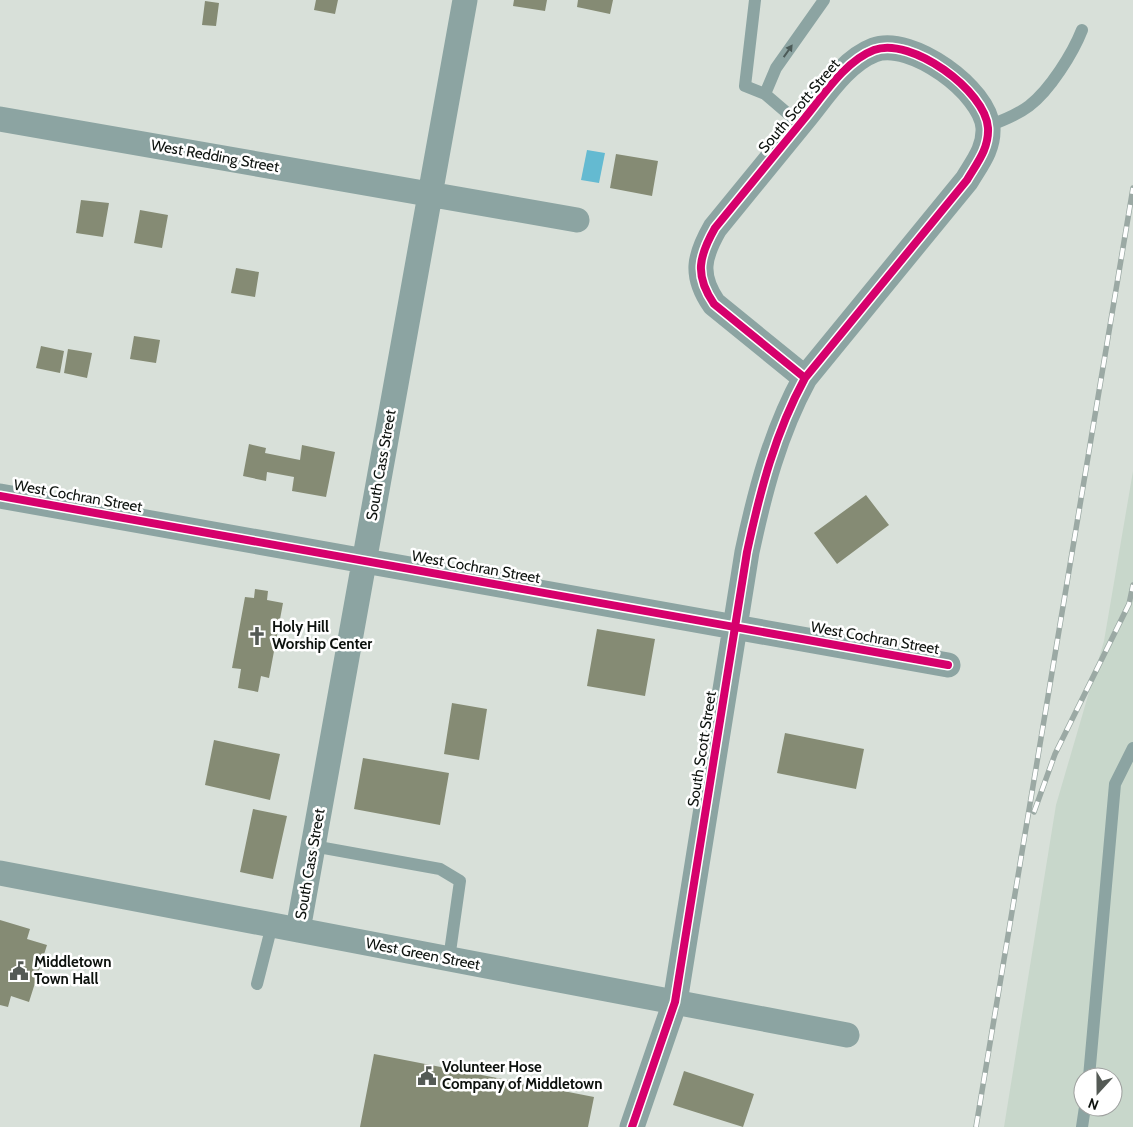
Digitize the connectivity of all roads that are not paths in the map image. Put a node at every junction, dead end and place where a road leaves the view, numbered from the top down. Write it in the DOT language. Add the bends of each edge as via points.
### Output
graph roads {
  1 [pos="465,0"];
  2 [pos="755,0"];
  3 [pos="824,0"];
  4 [pos="1082,30"];
  5 [pos="765,94"];
  6 [pos="0,119"];
  7 [pos="800,124"];
  8 [pos="988,126"];
  9 [pos="430,194"];
  10 [pos="577,220"];
  11 [pos="805,378"];
  12 [pos="0,496"];
  13 [pos="363,561"];
  14 [pos="735,627"];
  15 [pos="948,665"];
  16 [pos="1133,748"];
  17 [pos="313,846"];
  18 [pos="0,873"];
  19 [pos="272,925"];
  20 [pos="298,930"];
  21 [pos="450,959"];
  22 [pos="257,984"];
  23 [pos="675,1002"];
  24 [pos="847,1035"];
  25 [pos="1090,1067"];
  26 [pos="632,1127"];
  1 -- 9 [label="street, South Cass Street"];
  2 -- 5 [label="lane" via="745,86"];
  5 -- 3 [label="lane, one-way" via="776,68"];
  4 -- 8 [label="lane" via="1077,44 1030,106"];
  5 -- 7 [label="lane"];
  6 -- 9 [label="street, West Redding Street"];
  7 -- 8 [label="street, South Scott Street" via="856,61 873,50 891,46 924,56 971,93 983,110"];
  7 -- 11 [label="street, South Scott Street" via="715,228 706,244 700,276 704,290 714,304"];
  8 -- 11 [label="street, South Scott Street" via="983,155 967,180"];
  9 -- 10 [label="street, West Redding Street"];
  9 -- 13 [label="street, South Cass Street"];
  11 -- 14 [label="street, South Scott Street" via="777,439 758,498"];
  12 -- 13 [label="street, West Cochran Street"];
  13 -- 14 [label="street, West Cochran Street"];
  13 -- 17 [label="street, South Cass Street"];
  14 -- 15 [label="street, West Cochran Street"];
  14 -- 23 [label="street, South Scott Street"];
  16 -- 25 [label="lane" via="1115,784"];
  17 -- 20 [label="street, South Cass Street"];
  17 -- 21 [label="lane" via="440,869 460,881"];
  18 -- 19 [label="street, West Green Street"];
  19 -- 20 [label="street, West Green Street"];
  19 -- 22 [label="lane"];
  20 -- 21 [label="street, West Green Street"];
  21 -- 23 [label="street, West Green Street"];
  23 -- 24 [label="street, West Green Street"];
  23 -- 26 [label="street, South Scott Street"];
}
